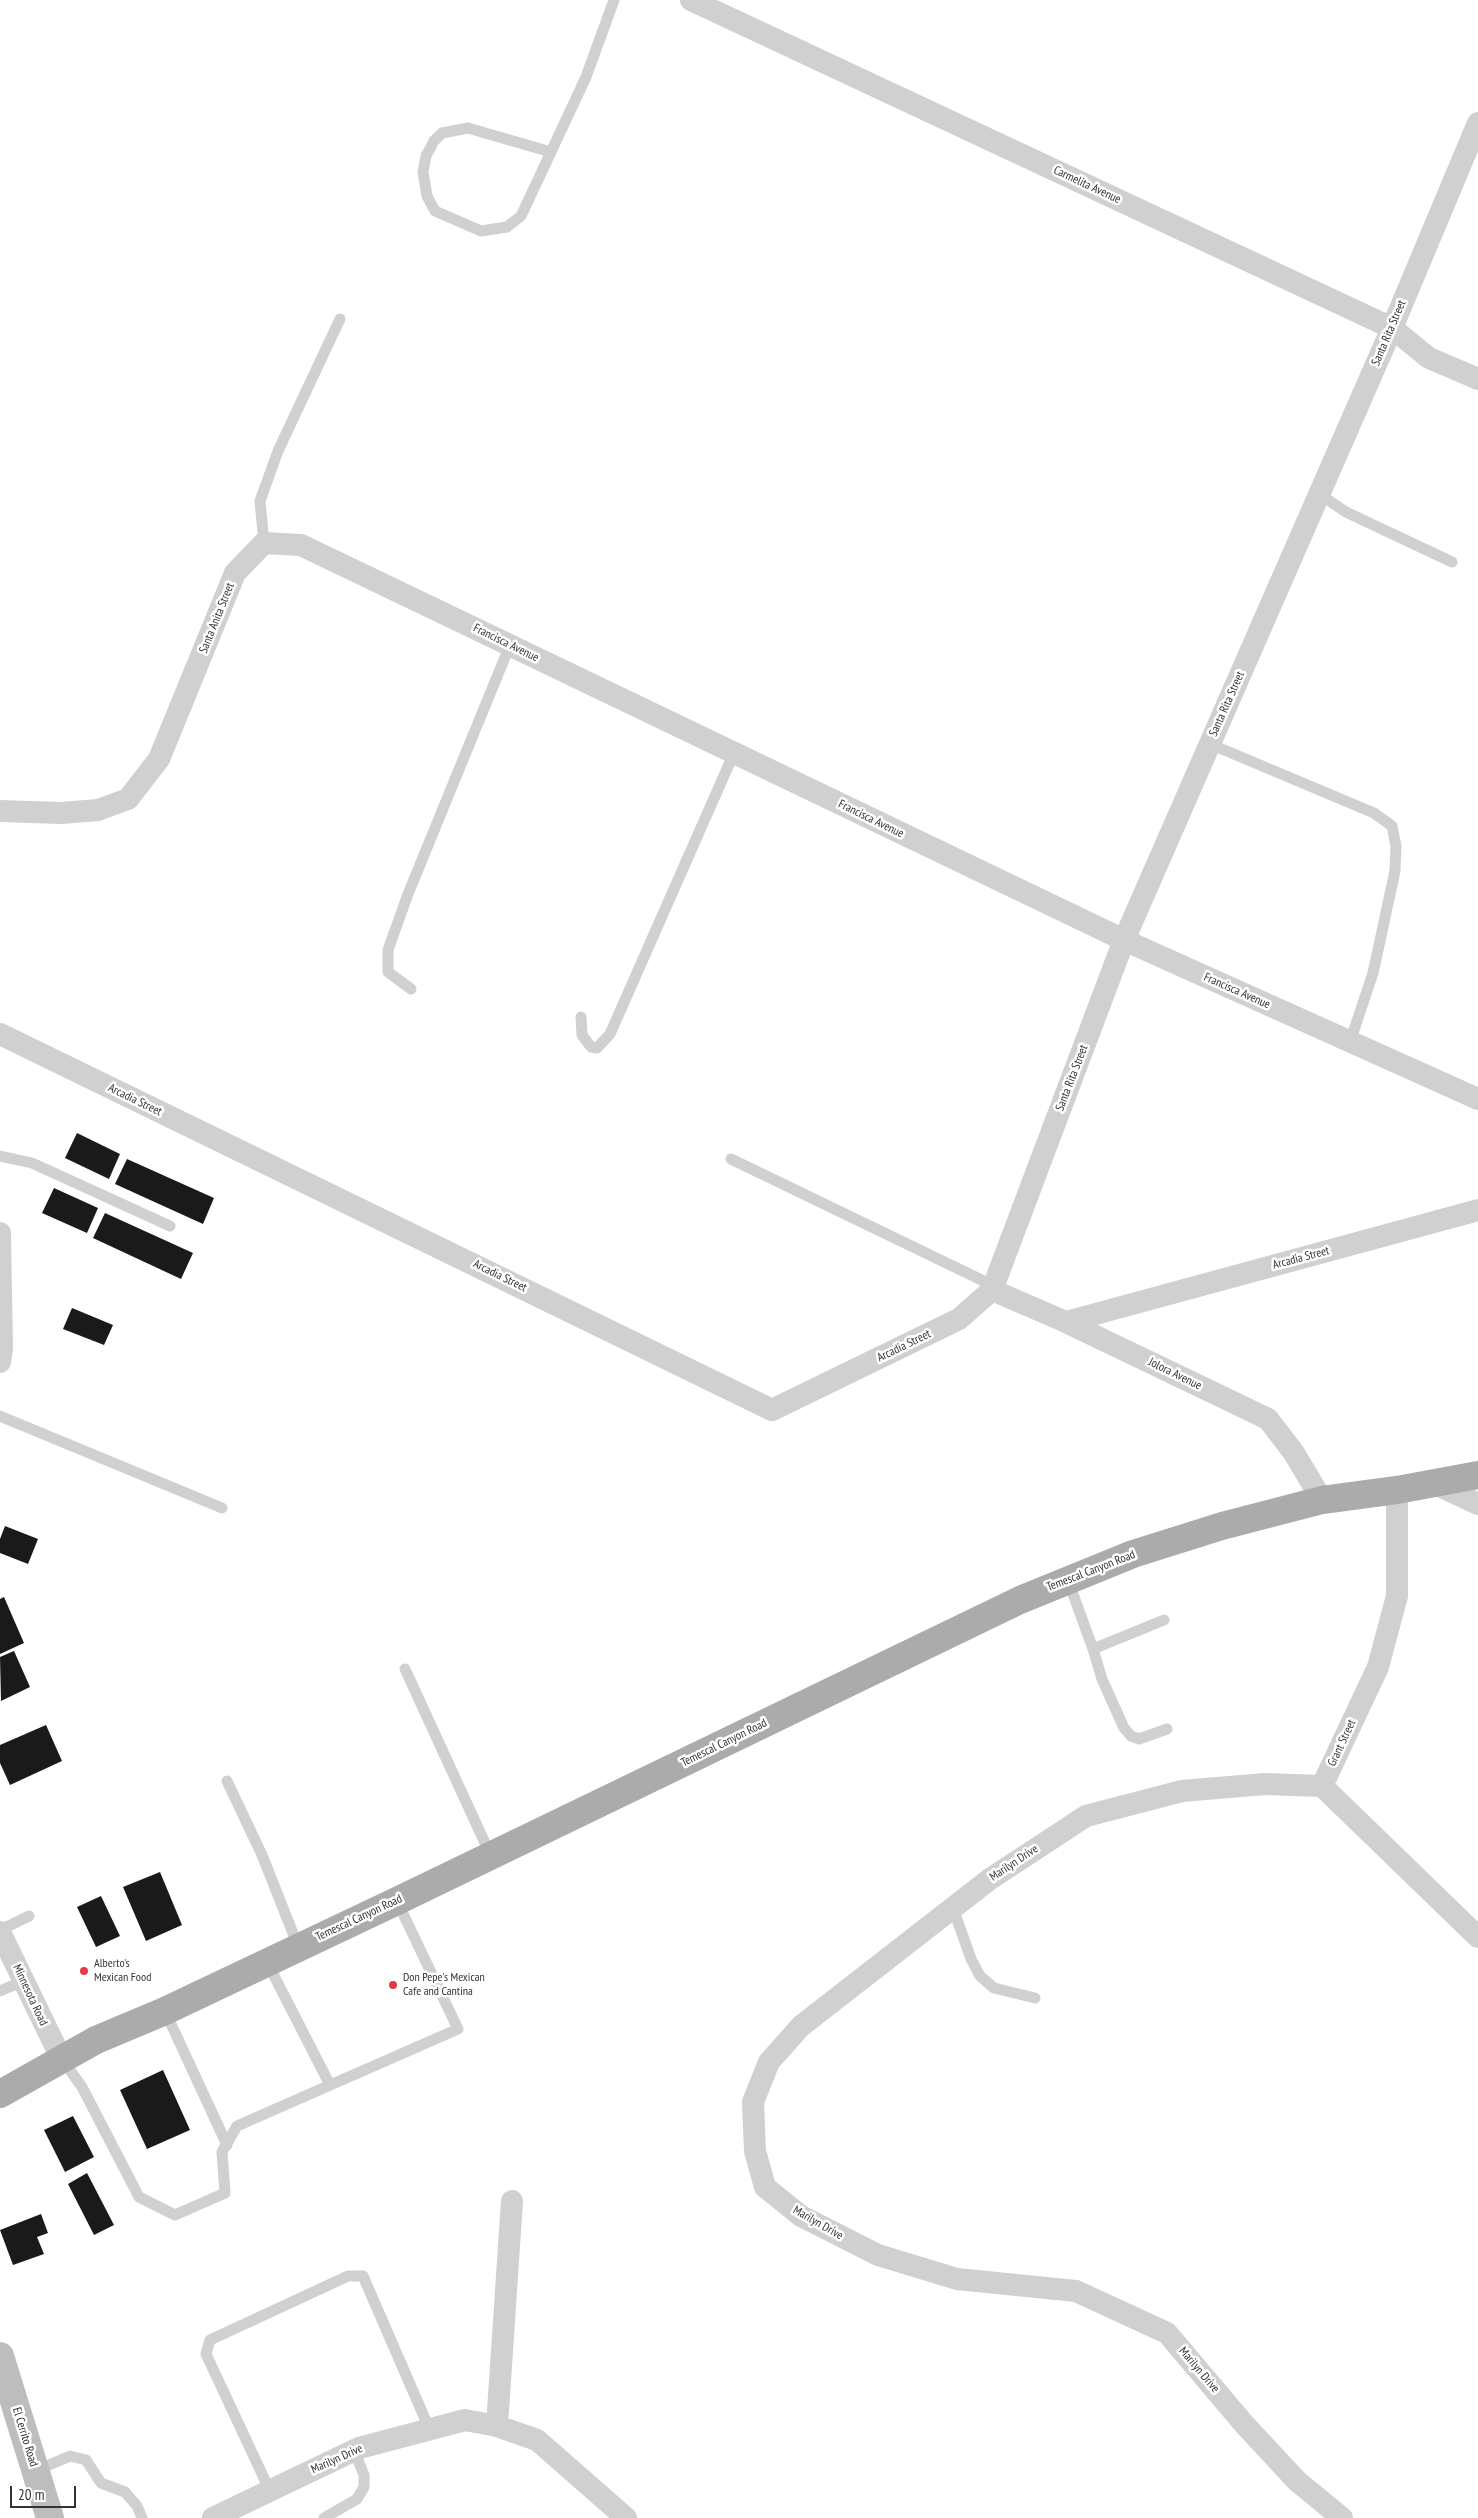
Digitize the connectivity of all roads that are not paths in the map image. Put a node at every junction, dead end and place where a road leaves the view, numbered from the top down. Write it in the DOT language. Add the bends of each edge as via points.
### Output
graph roads {
  1 [pos="614,0"];
  2 [pos="691,0"];
  3 [pos="1478,123"];
  4 [pos="551,152"];
  5 [pos="340,319"];
  6 [pos="1392,328"];
  7 [pos="1478,379"];
  8 [pos="1319,494"];
  9 [pos="264,543"];
  10 [pos="1452,562"];
  11 [pos="510,645"];
  12 [pos="1210,744"];
  13 [pos="734,753"];
  14 [pos="0,812"];
  15 [pos="1124,940"];
  16 [pos="411,989"];
  17 [pos="581,1018"];
  18 [pos="0,1034"];
  19 [pos="1350,1042"];
  20 [pos="1478,1099"];
  21 [pos="0,1156"];
  22 [pos="731,1159"];
  23 [pos="1478,1210"];
  24 [pos="170,1226"];
  25 [pos="0,1233"];
  26 [pos="992,1288"];
  27 [pos="1066,1322"];
  28 [pos="0,1362"];
  29 [pos="0,1416"];
  30 [pos="1478,1475"];
  31 [pos="1433,1483"];
  32 [pos="1397,1490"];
  33 [pos="1322,1500"];
  34 [pos="1478,1504"];
  35 [pos="222,1508"];
  36 [pos="1068,1580"];
  37 [pos="1164,1620"];
  38 [pos="1094,1649"];
  39 [pos="405,1669"];
  40 [pos="1167,1729"];
  41 [pos="227,1781"];
  42 [pos="1322,1786"];
  43 [pos="491,1856"];
  44 [pos="396,1901"];
  45 [pos="953,1908"];
  46 [pos="29,1916"];
  47 [pos="0,1931"];
  48 [pos="1478,1937"];
  49 [pos="298,1946"];
  50 [pos="267,1962"];
  51 [pos="23,1980"];
  52 [pos="0,1992"];
  53 [pos="1035,1998"];
  54 [pos="165,2011"];
  55 [pos="61,2058"];
  56 [pos="330,2085"];
  57 [pos="0,2094"];
  58 [pos="227,2145"];
  59 [pos="512,2201"];
  60 [pos="0,2356"];
  61 [pos="497,2426"];
  62 [pos="429,2428"];
  63 [pos="354,2450"];
  64 [pos="35,2471"];
  65 [pos="270,2491"];
  66 [pos="50,2518"];
  67 [pos="142,2518"];
  68 [pos="213,2518"];
  69 [pos="324,2518"];
  70 [pos="626,2518"];
  71 [pos="1342,2518"];
  1 -- 4 [label="lane" via="586,77"];
  2 -- 6 [label="street, Carmelita Avenue"];
  3 -- 6 [label="street, Santa Rita Street"];
  4 -- 4 [label="lane" via="520,216 507,227 481,231 435,211 427,196 423,172 426,156 442,133 468,128"];
  5 -- 9 [label="lane" via="278,451 260,501"];
  6 -- 7 [label="street, Carmelita Avenue" via="1429,358"];
  6 -- 8 [label="street, Santa Rita Street"];
  8 -- 10 [label="lane" via="1346,512"];
  8 -- 12 [label="street, Santa Rita Street"];
  9 -- 11 [label="street, Francisca Avenue" via="301,545"];
  9 -- 14 [label="street, Santa Anita Street" via="235,574 159,759 128,799 98,810"];
  11 -- 13 [label="street, Francisca Avenue"];
  11 -- 16 [label="lane" via="388,950 388,972"];
  12 -- 15 [label="street, Santa Rita Street"];
  12 -- 19 [label="lane" via="1374,813 1392,826 1396,846 1394,871 1373,973"];
  13 -- 15 [label="street, Francisca Avenue"];
  13 -- 17 [label="lane" via="610,1034 597,1048 591,1047 582,1035"];
  15 -- 19 [label="street, Francisca Avenue"];
  15 -- 26 [label="street, Santa Rita Street"];
  18 -- 26 [label="street, Arcadia Street" via="772,1410 959,1319"];
  19 -- 20 [label="street, Francisca Avenue"];
  21 -- 24 [label="lane" via="32,1163"];
  22 -- 26 [label="lane"];
  23 -- 27 [label="street, Arcadia Street"];
  25 -- 28 [label="street"];
  26 -- 27 [label="street, Jolora Avenue"];
  27 -- 33 [label="street, Jolora Avenue" via="1268,1419"];
  29 -- 35 [label="lane"];
  30 -- 31 [label="main road, Temescal Canyon Road"];
  31 -- 32 [label="main road, Temescal Canyon Road"];
  31 -- 34 [label="street"];
  32 -- 33 [label="main road, Temescal Canyon Road"];
  32 -- 42 [label="street, Grant Street" via="1397,1596 1378,1667"];
  33 -- 36 [label="main road, Temescal Canyon Road" via="1133,1554"];
  36 -- 38 [label="lane"];
  36 -- 43 [label="main road, Temescal Canyon Road" via="1020,1600"];
  37 -- 38 [label="lane"];
  38 -- 40 [label="lane" via="1115,1713 1131,1736 1139,1739"];
  39 -- 43 [label="lane"];
  41 -- 49 [label="lane" via="262,1855"];
  42 -- 45 [label="street, Marilyn Drive" via="1265,1784 1182,1791 1086,1816 990,1879"];
  42 -- 48 [label="street"];
  43 -- 44 [label="main road, Temescal Canyon Road"];
  44 -- 49 [label="main road, Temescal Canyon Road"];
  44 -- 56 [label="lane" via="458,2029"];
  45 -- 53 [label="lane" via="980,1976 994,1988"];
  45 -- 71 [label="street, Marilyn Drive" via="801,2026 769,2062 752,2102 754,2151 765,2187 801,2216 878,2255 957,2279 1076,2291 1167,2332 1296,2481"];
  46 -- 47 [label="lane"];
  47 -- 51 [label="street, Minnesota Road"];
  49 -- 50 [label="main road, Temescal Canyon Road"];
  50 -- 54 [label="main road, Temescal Canyon Road"];
  50 -- 56 [label="lane"];
  51 -- 52 [label="lane"];
  51 -- 55 [label="street, Minnesota Road"];
  54 -- 55 [label="main road, Temescal Canyon Road"];
  54 -- 58 [label="lane"];
  55 -- 57 [label="main road, Temescal Canyon Road"];
  55 -- 58 [label="lane" via="82,2087 139,2197 175,2215 225,2192 222,2152"];
  56 -- 58 [label="lane" via="237,2126"];
  59 -- 61 [label="street"];
  60 -- 64 [label="main road, El Cerrito Road"];
  61 -- 62 [label="street, Marilyn Drive" via="465,2420"];
  61 -- 70 [label="street, Marilyn Drive" via="537,2440"];
  62 -- 63 [label="street, Marilyn Drive"];
  62 -- 65 [label="lane" via="363,2276 348,2276 210,2340 206,2354"];
  63 -- 65 [label="street, Marilyn Drive"];
  63 -- 69 [label="lane" via="364,2475 364,2487 357,2499"];
  64 -- 66 [label="main road, El Cerrito Road"];
  64 -- 67 [label="lane" via="70,2456 86,2460 101,2483 125,2492"];
  65 -- 68 [label="street, Marilyn Drive"];
}
